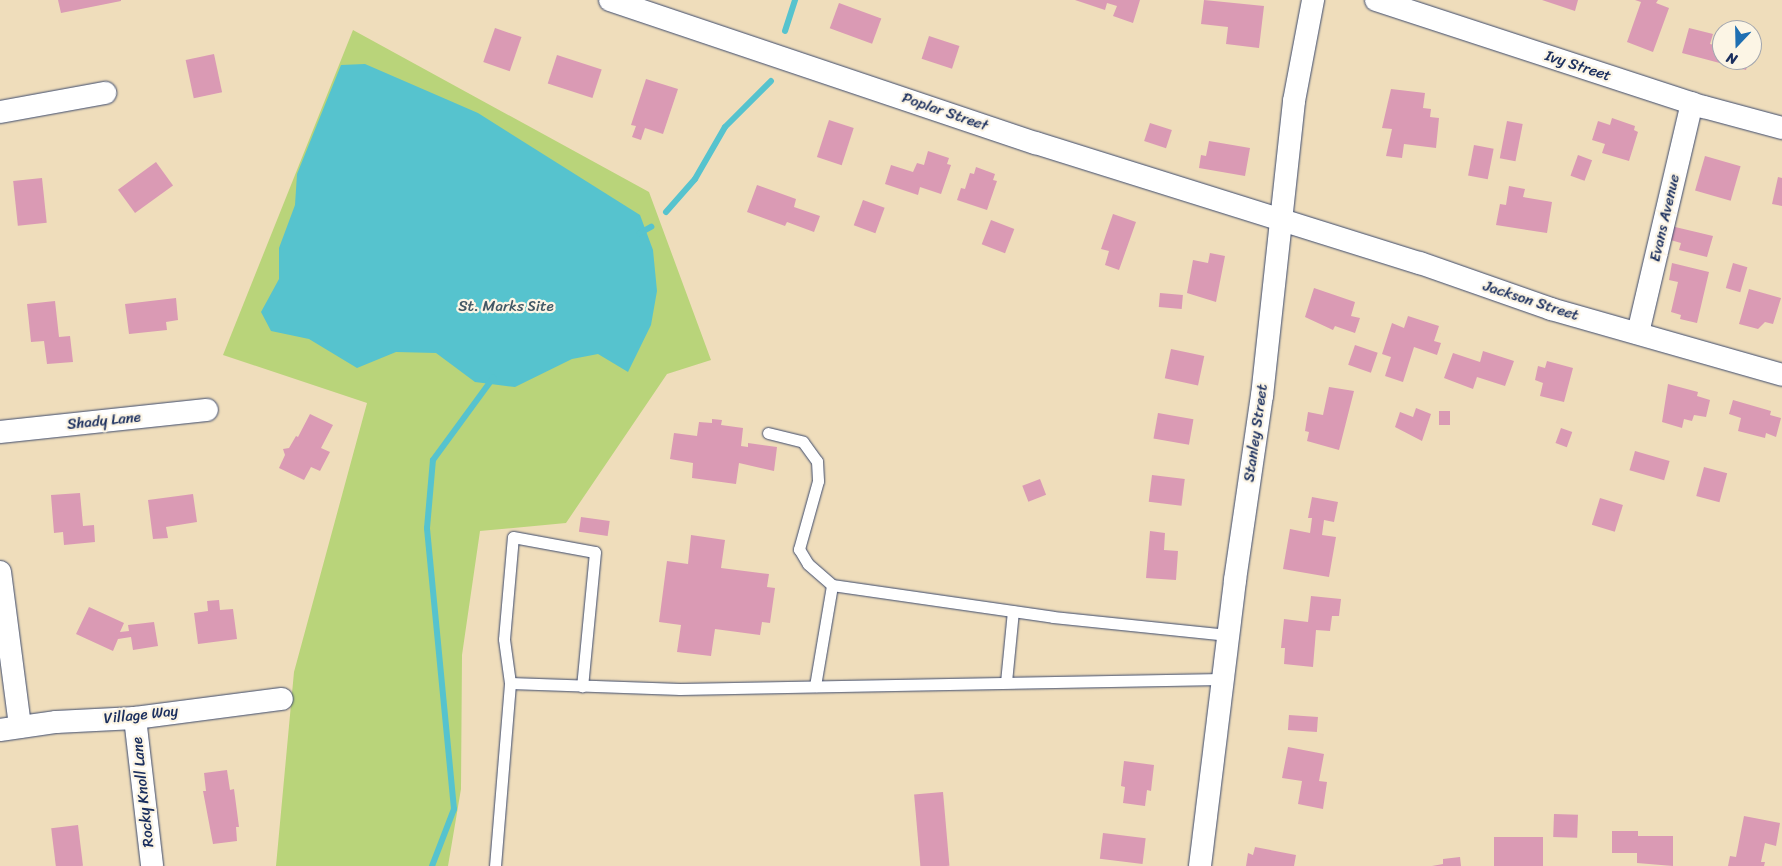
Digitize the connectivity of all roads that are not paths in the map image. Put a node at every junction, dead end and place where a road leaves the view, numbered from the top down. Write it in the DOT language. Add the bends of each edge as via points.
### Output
graph roads {
  1 [pos="610,0"];
  2 [pos="1312,0"];
  3 [pos="1376,0"];
  4 [pos="105,93"];
  5 [pos="1692,103"];
  6 [pos="0,112"];
  7 [pos="1782,128"];
  8 [pos="1282,219"];
  9 [pos="1638,333"];
  10 [pos="1782,375"];
  11 [pos="207,410"];
  12 [pos="0,432"];
  13 [pos="768,433"];
  14 [pos="0,572"];
  15 [pos="832,584"];
  16 [pos="1013,611"];
  17 [pos="1228,635"];
  18 [pos="1222,679"];
  19 [pos="1006,682"];
  20 [pos="510,683"];
  21 [pos="582,686"];
  22 [pos="815,686"];
  23 [pos="282,699"];
  24 [pos="135,718"];
  25 [pos="10,729"];
  26 [pos="152,866"];
  27 [pos="495,866"];
  28 [pos="1200,866"];
  1 -- 8 [label="street, Poplar Street" via="1036,143"];
  2 -- 8 [label="street, Stanley Street" via="1294,101"];
  3 -- 5 [label="street, Ivy Street"];
  4 -- 6 [label="street"];
  5 -- 7 [label="street, Ivy Street"];
  5 -- 9 [label="street, Evans Avenue"];
  8 -- 9 [label="street, Jackson Street" via="1551,309"];
  8 -- 17 [label="street, Stanley Street" via="1262,396"];
  9 -- 10 [label="street, Jackson Street"];
  11 -- 12 [label="street, Shady Lane"];
  13 -- 15 [label="lane" via="802,442 817,461 818,481 799,549 808,564"];
  14 -- 25 [label="street"];
  15 -- 16 [label="lane"];
  15 -- 22 [label="lane"];
  16 -- 17 [label="lane" via="1164,631"];
  16 -- 19 [label="lane"];
  17 -- 18 [label="street, Stanley Street"];
  18 -- 19 [label="lane"];
  18 -- 28 [label="street, Stanley Street"];
  19 -- 22 [label="lane"];
  20 -- 21 [label="lane"];
  20 -- 21 [label="lane" via="504,639 513,537 595,552"];
  20 -- 27 [label="lane"];
  21 -- 22 [label="lane" via="680,689"];
  23 -- 24 [label="street, Village Way"];
  24 -- 25 [label="street, Village Way" via="56,722"];
  24 -- 26 [label="street, Rocky Knoll Lane"];
}
